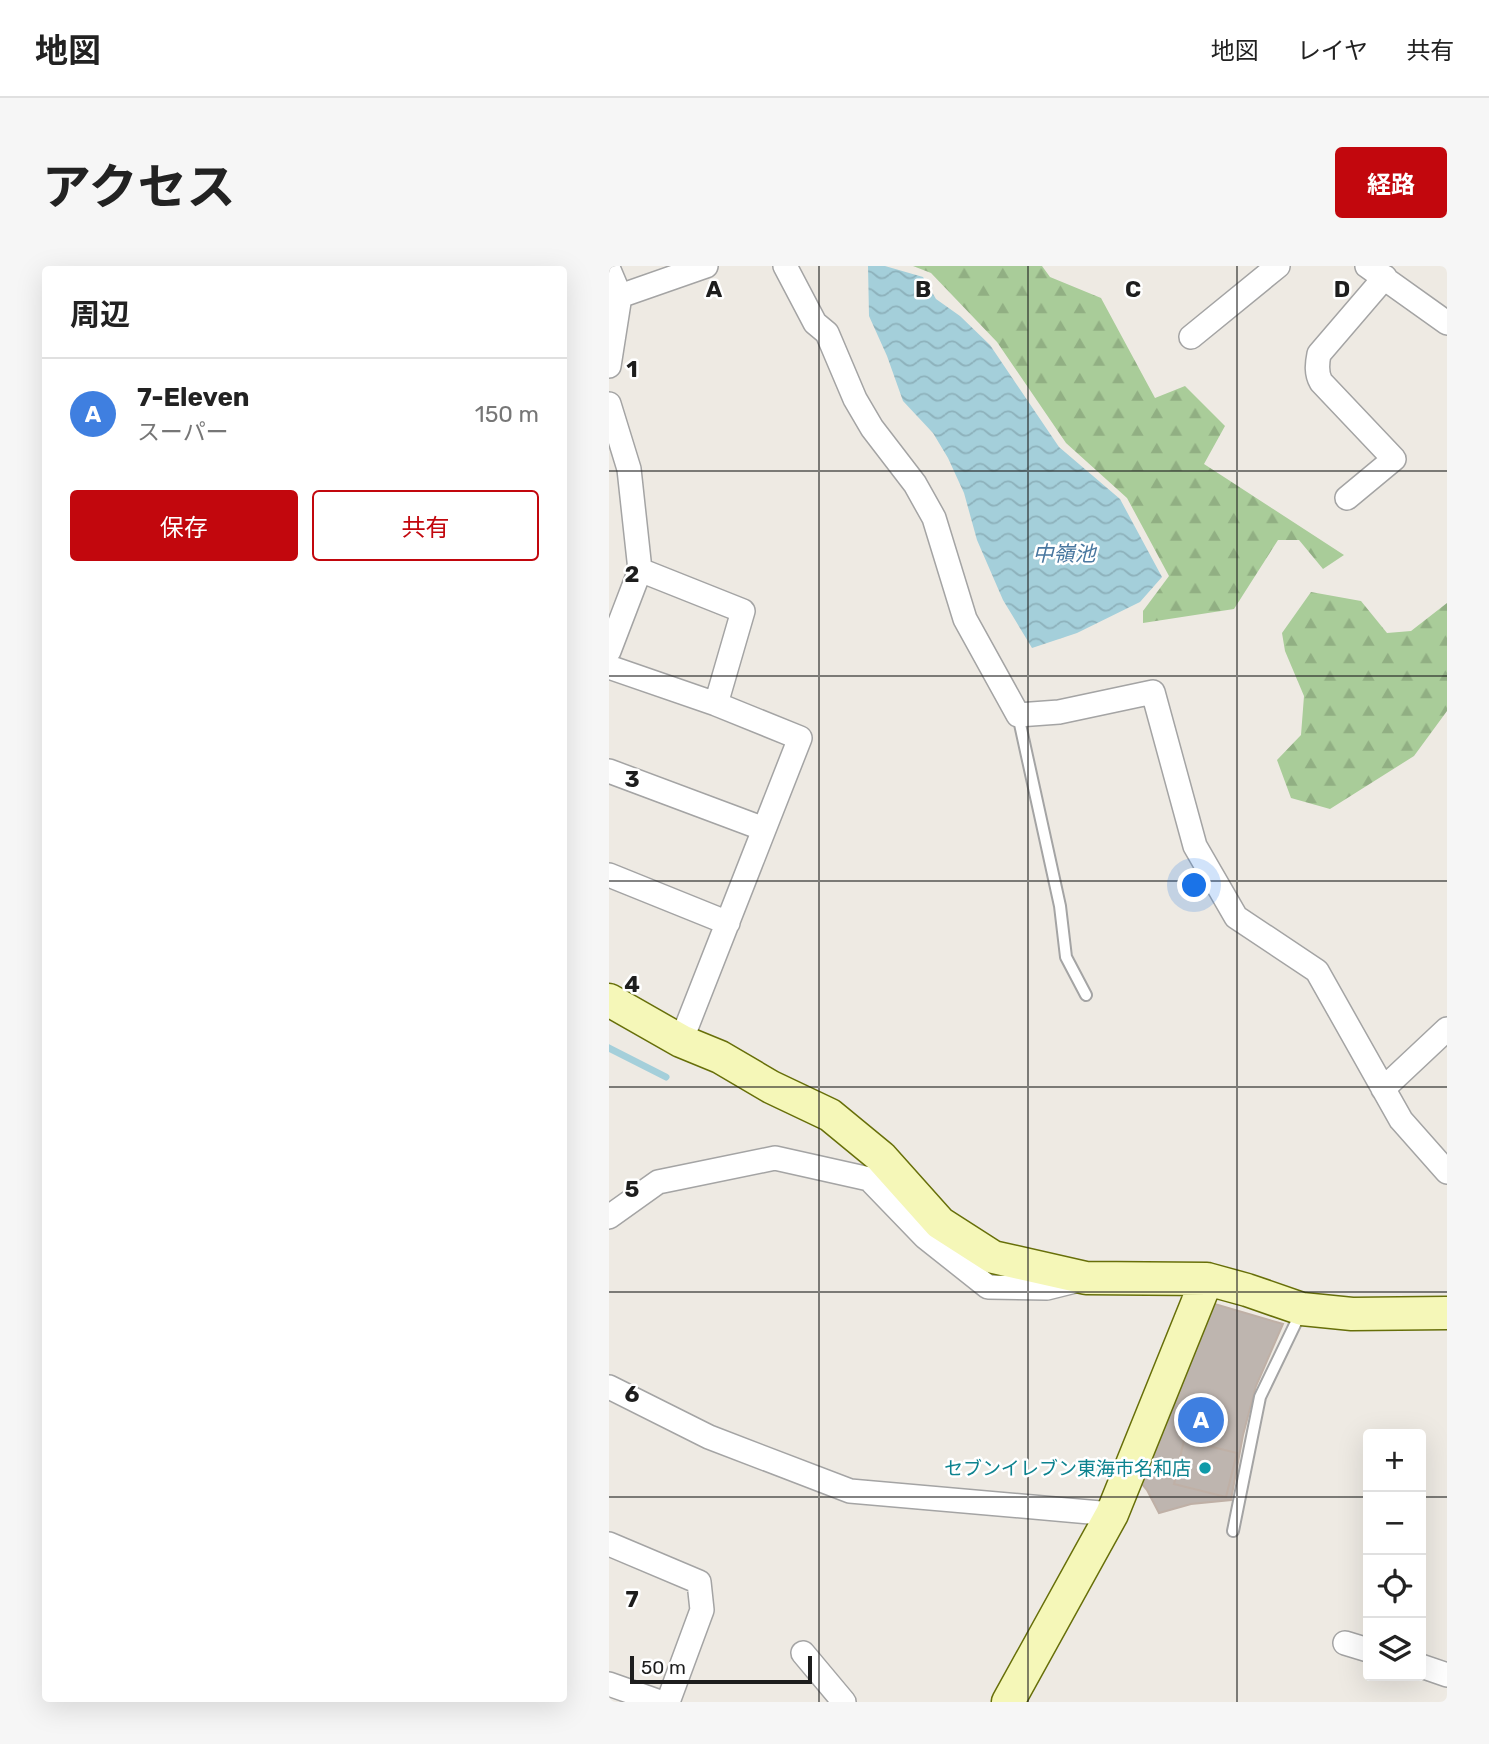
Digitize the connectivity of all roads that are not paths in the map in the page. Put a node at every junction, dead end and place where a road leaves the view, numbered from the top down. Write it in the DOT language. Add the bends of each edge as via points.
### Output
graph roads {
  1 [pos="706,266"];
  2 [pos="785,266"];
  3 [pos="1277,266"];
  4 [pos="609,270"];
  5 [pos="1376,272"];
  6 [pos="614,297"];
  7 [pos="1447,323"];
  8 [pos="1191,337"];
  9 [pos="609,366"];
  10 [pos="609,404"];
  11 [pos="1347,498"];
  12 [pos="640,570"];
  13 [pos="609,651"];
  14 [pos="609,667"];
  15 [pos="716,704"];
  16 [pos="1018,715"];
  17 [pos="609,771"];
  18 [pos="764,829"];
  19 [pos="609,875"];
  20 [pos="728,923"];
  21 [pos="1086,995"];
  22 [pos="609,1000"];
  23 [pos="1447,1029"];
  24 [pos="681,1041"];
  25 [pos="1383,1089"];
  26 [pos="1447,1172"];
  27 [pos="609,1217"];
  28 [pos="1086,1278"];
  29 [pos="1207,1279"];
  30 [pos="1302,1309"];
  31 [pos="1447,1312"];
  32 [pos="609,1387"];
  33 [pos="1112,1514"];
  34 [pos="1233,1531"];
  35 [pos="609,1544"];
  36 [pos="1345,1643"];
  37 [pos="1363,1648"];
  38 [pos="803,1653"];
  39 [pos="1426,1669"];
  40 [pos="1447,1675"];
  41 [pos="609,1684"];
  42 [pos="660,1702"];
  43 [pos="668,1702"];
  44 [pos="844,1702"];
  45 [pos="1007,1702"];
  1 -- 6 [label="street"];
  2 -- 16 [label="street" via="815,323 827,333 872,428 915,484 934,518 965,619"];
  3 -- 8 [label="street"];
  4 -- 6 [label="street"];
  5 -- 7 [label="street"];
  5 -- 11 [label="street" via="1317,363 1321,382 1394,459"];
  6 -- 9 [label="street"];
  10 -- 12 [label="street" via="629,469"];
  12 -- 13 [label="street"];
  12 -- 15 [label="street" via="743,611"];
  14 -- 15 [label="street"];
  15 -- 18 [label="street" via="800,738"];
  16 -- 21 [label="lane" via="1060,906 1066,957"];
  16 -- 25 [label="street" via="1059,712 1153,692 1195,846 1208,870 1236,917 1317,971"];
  17 -- 18 [label="street"];
  18 -- 20 [label="street"];
  19 -- 20 [label="street"];
  20 -- 24 [label="street"];
  22 -- 24 [label="street"];
  23 -- 25 [label="street"];
  24 -- 28 [label="street" via="830,1115 881,1157 940,1223 993,1257"];
  25 -- 26 [label="street" via="1401,1120"];
  27 -- 28 [label="street" via="658,1182 775,1158 869,1180 925,1237 988,1287 1047,1288"];
  28 -- 29 [label="street"];
  29 -- 30 [label="street"];
  29 -- 33 [label="street"];
  30 -- 31 [label="street" via="1352,1314"];
  30 -- 34 [label="lane" via="1259,1397"];
  32 -- 33 [label="street" via="709,1437 850,1491"];
  33 -- 45 [label="street"];
  35 -- 43 [label="street" via="699,1582 702,1610"];
  36 -- 37 [label="street"];
  38 -- 44 [label="street"];
  39 -- 40 [label="street"];
  41 -- 42 [label="street"];
}
